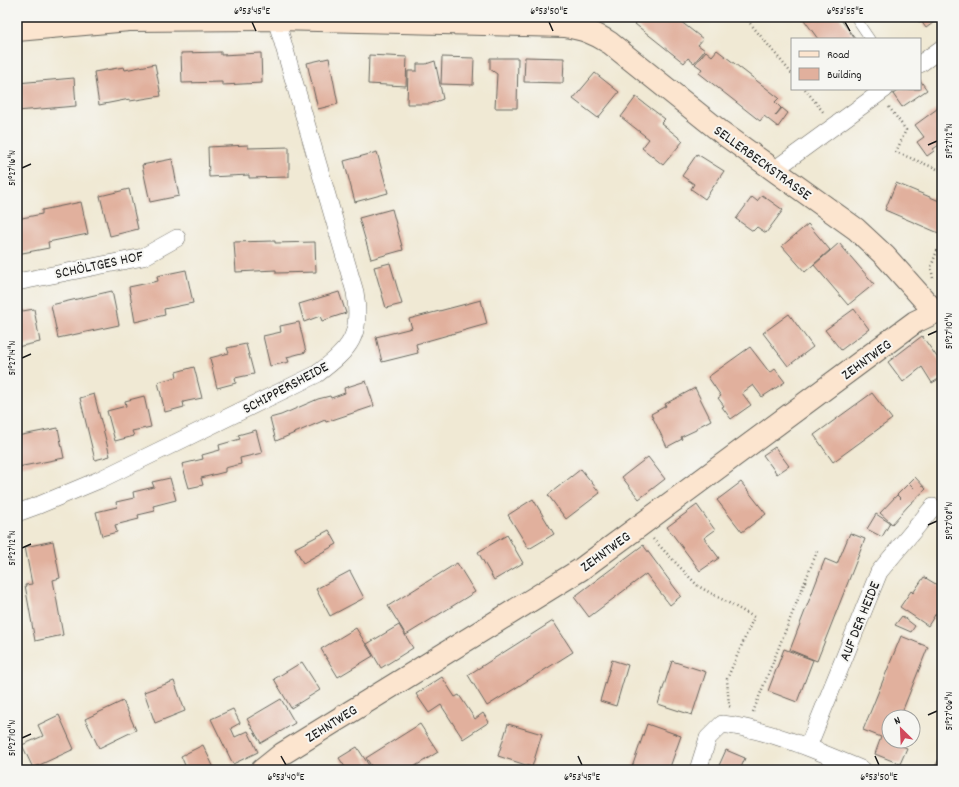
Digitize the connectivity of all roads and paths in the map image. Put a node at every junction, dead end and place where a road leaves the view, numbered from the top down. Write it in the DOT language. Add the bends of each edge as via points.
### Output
graph roads {
  1 [pos="745,17"];
  2 [pos="855,17"];
  3 [pos="276,19"];
  4 [pos="582,23"];
  5 [pos="17,30"];
  6 [pos="869,38"];
  7 [pos="942,48"];
  8 [pos="921,63"];
  9 [pos="791,73"];
  10 [pos="806,90"];
  11 [pos="882,91"];
  12 [pos="835,126"];
  13 [pos="774,170"];
  14 [pos="942,171"];
  15 [pos="177,238"];
  16 [pos="938,248"];
  17 [pos="17,282"];
  18 [pos="934,283"];
  19 [pos="939,310"];
  20 [pos="933,507"];
  21 [pos="17,513"];
  22 [pos="640,525"];
  23 [pos="818,549"];
  24 [pos="735,709"];
  25 [pos="746,728"];
  26 [pos="808,747"];
  27 [pos="262,770"];
  28 [pos="698,770"];
  29 [pos="864,770"];
  1 -- 9 [label="path"];
  2 -- 6 [label="lane"];
  3 -- 4 [label="street, SELLERBECKSTRASSE" via="565,26"];
  3 -- 5 [label="street, SELLERBECKSTRASSE" via="129,20"];
  3 -- 21 [label="street, SCHIPPERSHEIDE" via="355,292 358,310 356,326 348,347 317,374 99,480"];
  4 -- 13 [label="street, SELLERBECKSTRASSE" via="721,132"];
  7 -- 8 [label="street"];
  10 -- 12 [label="path"];
  11 -- 12 [label="street"];
  11 -- 14 [label="path" via="906,130 896,152"];
  12 -- 13 [label="street"];
  13 -- 19 [label="street, SELLERBECKSTRASSE" via="856,229"];
  15 -- 17 [label="street, SCHÖLTGES HOF" via="143,257"];
  16 -- 18 [label="path" via="931,267"];
  19 -- 22 [label="street, ZEHNTWEG" via="915,322"];
  20 -- 26 [label="street, AUF DER HEIDE" via="879,572"];
  22 -- 24 [label="path" via="698,586 754,617 727,679 729,706"];
  22 -- 27 [label="street, ZEHNTWEG" via="580,570 282,754"];
  23 -- 25 [label="path"];
  25 -- 26 [label="street"];
  25 -- 28 [label="street" via="722,724 708,738"];
  26 -- 29 [label="street"];
}
